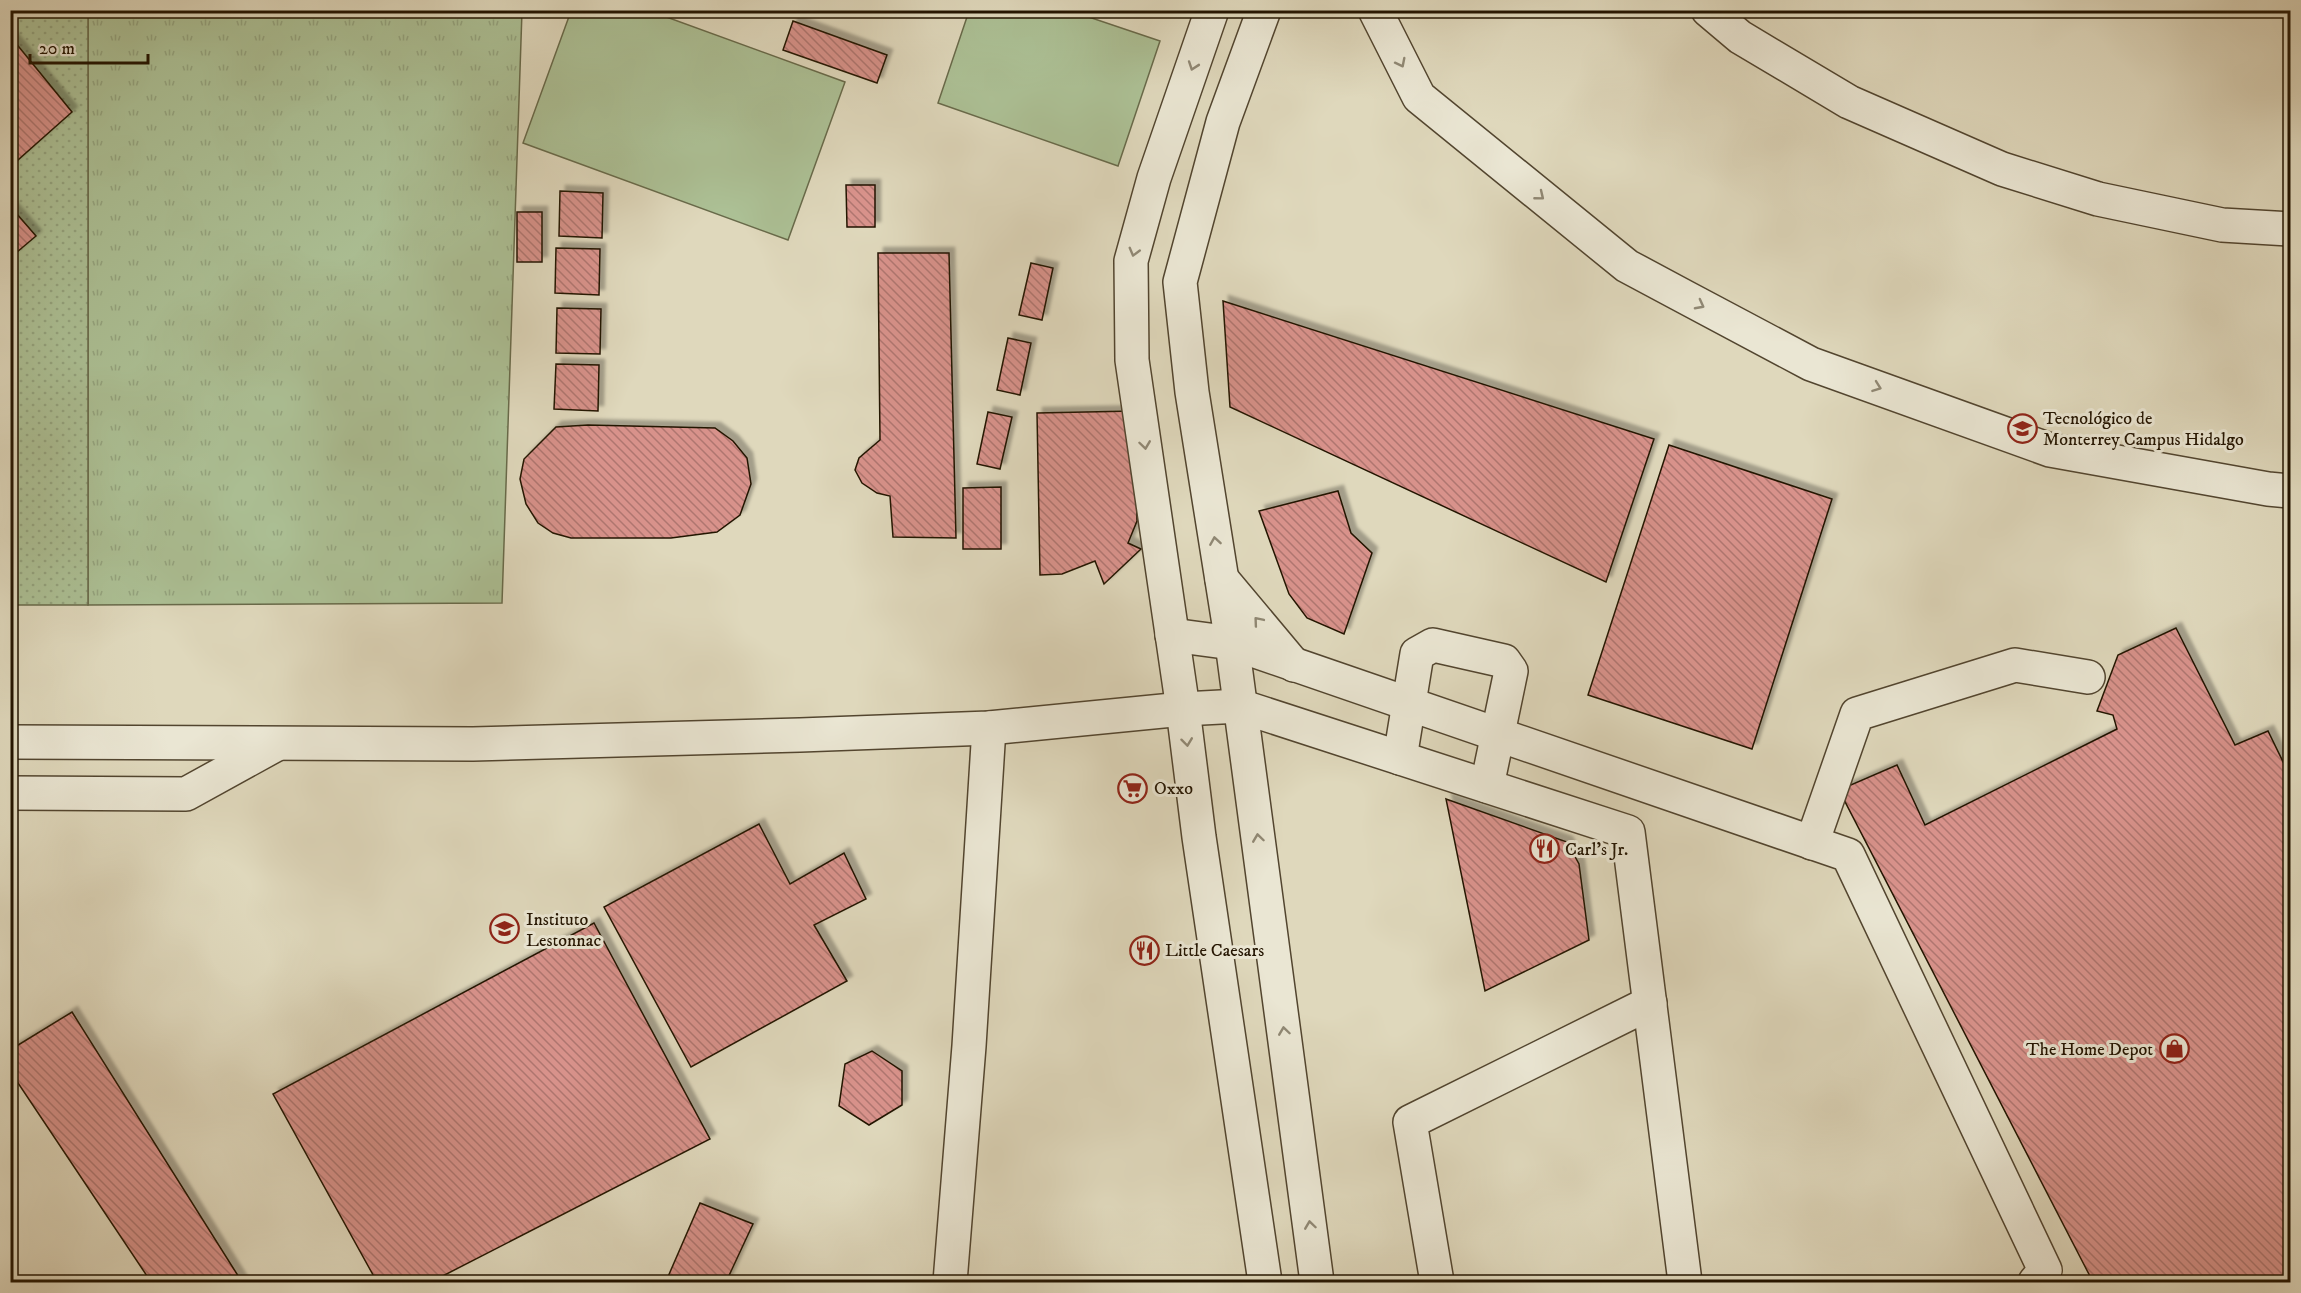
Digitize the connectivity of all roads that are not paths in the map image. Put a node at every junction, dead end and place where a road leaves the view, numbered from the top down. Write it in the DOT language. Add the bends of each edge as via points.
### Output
graph roads {
  1 [pos="1212,10"];
  2 [pos="1264,10"];
  3 [pos="1375,10"];
  4 [pos="1708,10"];
  5 [pos="2290,229"];
  6 [pos="2290,491"];
  7 [pos="1221,577"];
  8 [pos="1172,635"];
  9 [pos="1232,643"];
  10 [pos="1294,665"];
  11 [pos="2088,677"];
  12 [pos="1408,704"];
  13 [pos="1240,706"];
  14 [pos="1183,709"];
  15 [pos="989,728"];
  16 [pos="1499,735"];
  17 [pos="10,742"];
  18 [pos="278,743"];
  19 [pos="1400,758"];
  20 [pos="1627,779"];
  21 [pos="1487,786"];
  22 [pos="10,793"];
  23 [pos="1628,831"];
  24 [pos="1812,843"];
  25 [pos="1650,1003"];
  26 [pos="950,1282"];
  27 [pos="1265,1282"];
  28 [pos="1317,1282"];
  29 [pos="1437,1282"];
  30 [pos="1685,1282"];
  31 [pos="2035,1282"];
  1 -- 8 [label="street, one-way" via="1154,178 1131,261 1132,360"];
  7 -- 2 [label="street, one-way" via="1192,392 1180,282 1223,122"];
  3 -- 6 [label="street, one-way" via="1419,97 1551,205 1627,266 1811,364 2050,450"];
  4 -- 5 [label="street" via="1740,38 1850,102 2002,169 2098,199 2222,225"];
  7 -- 9 [label="street"];
  10 -- 7 [label="street, one-way"];
  8 -- 9 [label="street"];
  8 -- 14 [label="street"];
  9 -- 10 [label="street"];
  9 -- 13 [label="street"];
  10 -- 12 [label="street"];
  11 -- 24 [label="street" via="2016,665 1857,714"];
  12 -- 16 [label="street"];
  12 -- 16 [label="street" via="1417,654 1433,645 1504,661 1511,671"];
  12 -- 19 [label="street"];
  13 -- 14 [label="street"];
  13 -- 19 [label="street"];
  28 -- 13 [label="street, one-way"];
  14 -- 15 [label="street"];
  14 -- 27 [label="street, one-way" via="1200,849"];
  15 -- 18 [label="street" via="473,744"];
  15 -- 26 [label="street"];
  16 -- 20 [label="street"];
  16 -- 21 [label="street"];
  17 -- 18 [label="street"];
  18 -- 22 [label="street" via="186,794"];
  19 -- 21 [label="street"];
  20 -- 23 [label="street"];
  20 -- 24 [label="street"];
  21 -- 23 [label="street"];
  23 -- 25 [label="street"];
  24 -- 31 [label="street" via="1848,855 2045,1270"];
  25 -- 29 [label="street" via="1410,1122"];
  25 -- 30 [label="street"];
}
